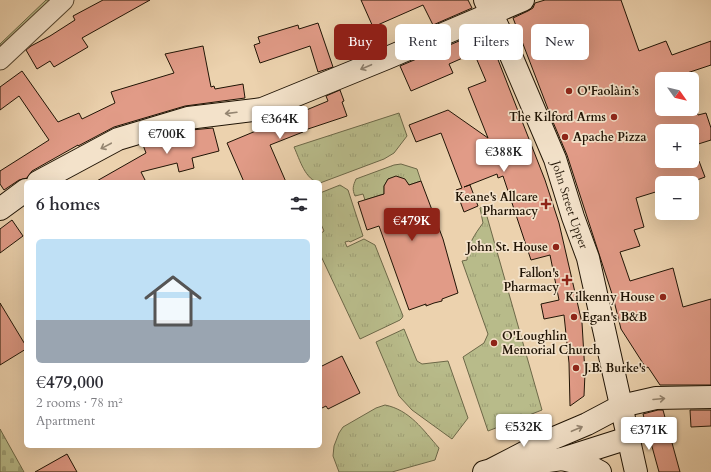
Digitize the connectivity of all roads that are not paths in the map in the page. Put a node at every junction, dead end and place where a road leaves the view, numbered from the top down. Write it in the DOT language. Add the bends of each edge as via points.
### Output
graph roads {
  1 [pos="64,0"];
  2 [pos="523,0"];
  3 [pos="488,6"];
  4 [pos="0,60"];
  5 [pos="42,180"];
  6 [pos="24,191"];
  7 [pos="0,209"];
  8 [pos="711,397"];
  9 [pos="621,406"];
  10 [pos="628,438"];
  11 [pos="562,459"];
  12 [pos="488,471"];
  13 [pos="600,472"];
  14 [pos="636,472"];
  1 -- 4 [label="street"];
  2 -- 3 [label="main road"];
  3 -- 5 [label="main road, one-way" via="387,58 262,109 188,118 118,139"];
  3 -- 9 [label="main road, John Street Upper" via="555,159 588,258"];
  6 -- 7 [label="main road"];
  9 -- 8 [label="main road, one-way" via="656,398"];
  9 -- 10 [label="main road, John Street Upper"];
  12 -- 9 [label="main road, one-way"];
  10 -- 11 [label="main road"];
  10 -- 14 [label="main road, John Street Upper"];
  11 -- 12 [label="main road"];
  11 -- 13 [label="main road" via="587,465"];
}
